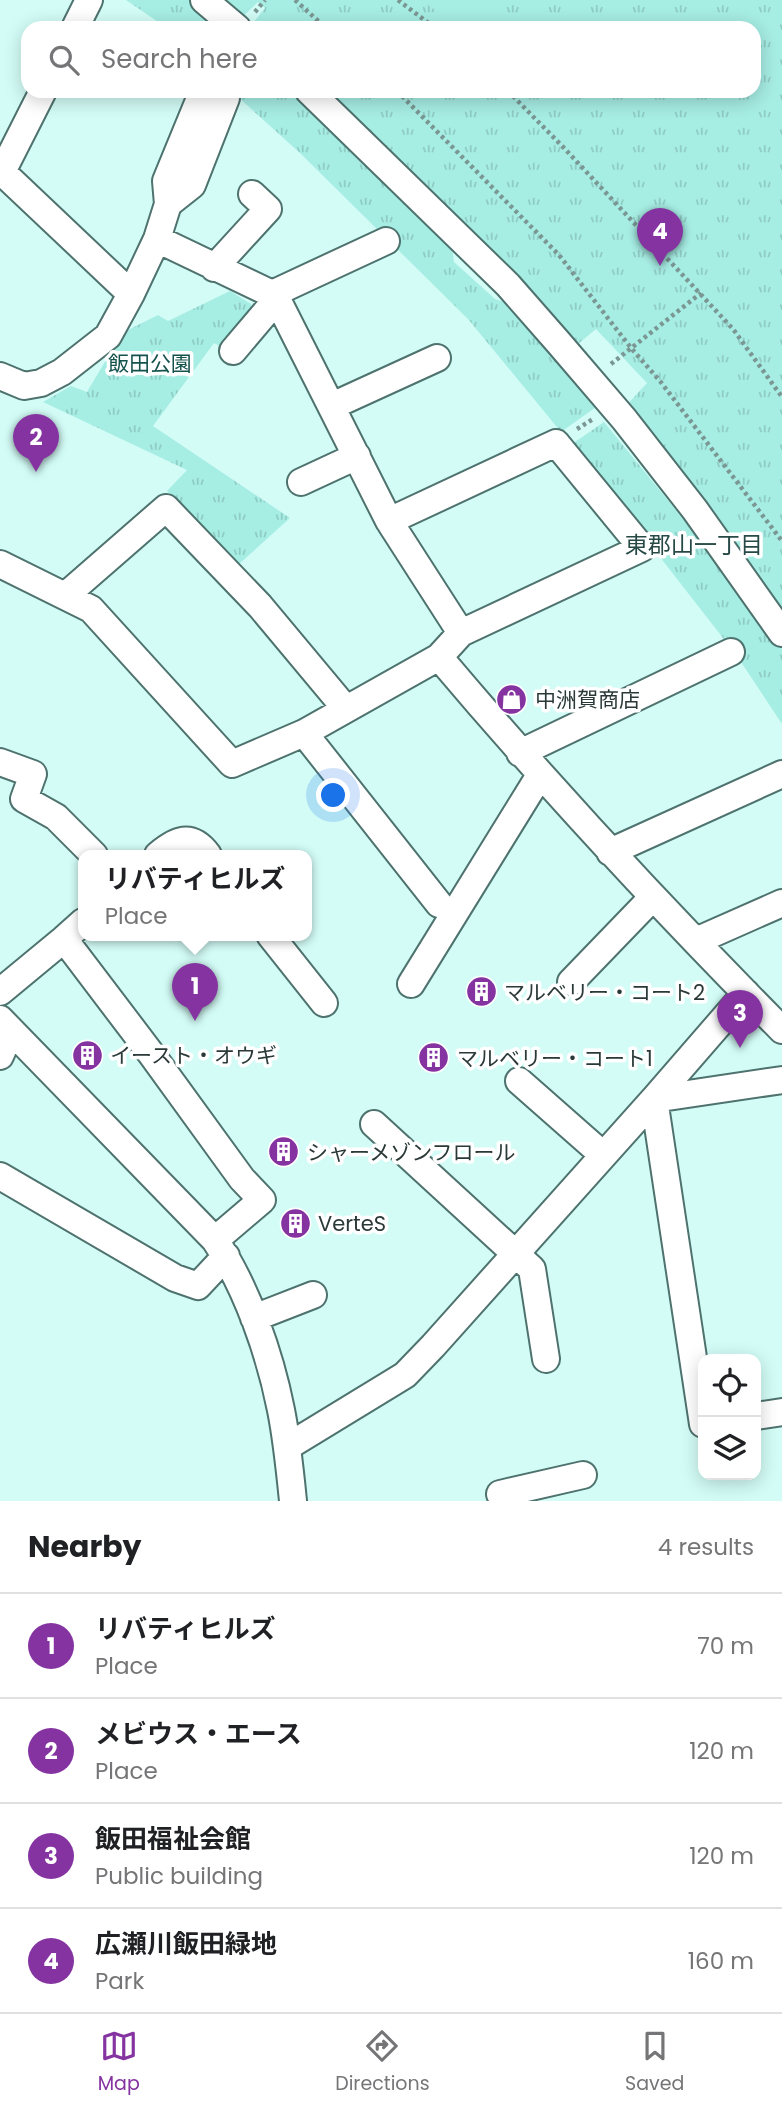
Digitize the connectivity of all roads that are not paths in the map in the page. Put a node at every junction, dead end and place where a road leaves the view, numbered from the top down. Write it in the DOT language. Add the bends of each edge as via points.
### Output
graph roads {
  1 [pos="89,0"];
  2 [pos="204,0"];
  3 [pos="78,21"];
  4 [pos="229,21"];
  5 [pos="39,98"];
  6 [pos="200,98"];
  7 [pos="226,98"];
  8 [pos="316,98"];
  9 [pos="1,171"];
  10 [pos="252,194"];
  11 [pos="168,204"];
  12 [pos="157,239"];
  13 [pos="386,241"];
  14 [pos="214,268"];
  15 [pos="131,294"];
  16 [pos="274,296"];
  17 [pos="233,351"];
  18 [pos="437,358"];
  19 [pos="0,376"];
  20 [pos="332,405"];
  21 [pos="357,456"];
  22 [pos="301,482"];
  23 [pos="390,521"];
  24 [pos="0,564"];
  25 [pos="65,596"];
  26 [pos="461,633"];
  27 [pos="782,633"];
  28 [pos="732,652"];
  29 [pos="439,657"];
  30 [pos="346,709"];
  31 [pos="304,733"];
  32 [pos="520,753"];
  33 [pos="0,762"];
  34 [pos="782,774"];
  35 [pos="540,775"];
  36 [pos="89,850"];
  37 [pos="164,850"];
  38 [pos="203,850"];
  39 [pos="610,852"];
  40 [pos="653,897"];
  41 [pos="439,904"];
  42 [pos="782,904"];
  43 [pos="73,930"];
  44 [pos="80,941"];
  45 [pos="275,941"];
  46 [pos="696,941"];
  47 [pos="571,982"];
  48 [pos="411,984"];
  49 [pos="0,992"];
  50 [pos="746,993"];
  51 [pos="324,1003"];
  52 [pos="5,1025"];
  53 [pos="782,1030"];
  54 [pos="0,1056"];
  55 [pos="782,1080"];
  56 [pos="519,1081"];
  57 [pos="654,1099"];
  58 [pos="374,1124"];
  59 [pos="603,1155"];
  60 [pos="0,1176"];
  61 [pos="220,1248"];
  62 [pos="516,1254"];
  63 [pos="313,1295"];
  64 [pos="254,1318"];
  65 [pos="546,1359"];
  66 [pos="782,1412"];
  67 [pos="761,1415"];
  68 [pos="702,1417"];
  69 [pos="287,1447"];
  70 [pos="583,1475"];
  71 [pos="500,1494"];
  72 [pos="536,1494"];
  73 [pos="293,1501"];
  1 -- 3 [label="street"];
  2 -- 4 [label="street"];
  5 -- 9 [label="street"];
  6 -- 11 [label="street" via="166,181"];
  7 -- 11 [label="street" via="192,185"];
  8 -- 27 [label="street" via="498,275 558,342 695,510"];
  9 -- 15 [label="street"];
  10 -- 14 [label="street" via="268,209"];
  11 -- 12 [label="street"];
  12 -- 14 [label="street"];
  12 -- 15 [label="street"];
  13 -- 16 [label="street"];
  14 -- 16 [label="street"];
  15 -- 19 [label="street" via="108,336 62,372 29,386"];
  16 -- 17 [label="street"];
  16 -- 20 [label="street"];
  18 -- 20 [label="street"];
  20 -- 21 [label="street"];
  21 -- 22 [label="street"];
  21 -- 23 [label="street"];
  23 -- 26 [label="street"];
  23 -- 26 [label="street" via="556,443 642,548"];
  24 -- 25 [label="street"];
  25 -- 30 [label="street" via="166,508 260,606"];
  25 -- 31 [label="street" via="91,609 232,764"];
  26 -- 29 [label="street"];
  28 -- 32 [label="street"];
  29 -- 30 [label="street"];
  29 -- 32 [label="street"];
  30 -- 31 [label="street"];
  31 -- 41 [label="street"];
  32 -- 35 [label="street"];
  33 -- 36 [label="street" via="33,774 24,799 56,817"];
  34 -- 39 [label="street"];
  35 -- 39 [label="street"];
  35 -- 48 [label="street"];
  37 -- 38 [label="street" via="181,841"];
  39 -- 40 [label="street"];
  40 -- 46 [label="street"];
  40 -- 47 [label="street"];
  42 -- 46 [label="street"];
  43 -- 49 [label="street"];
  44 -- 61 [label="street" via="152,1055 262,1200"];
  45 -- 51 [label="street"];
  46 -- 50 [label="street"];
  50 -- 53 [label="street"];
  50 -- 57 [label="street"];
  52 -- 54 [label="street"];
  52 -- 61 [label="street"];
  55 -- 57 [label="street"];
  56 -- 59 [label="street"];
  57 -- 59 [label="street"];
  57 -- 68 [label="street"];
  58 -- 62 [label="street"];
  59 -- 62 [label="street"];
  60 -- 61 [label="street" via="175,1278 198,1286"];
  61 -- 64 [label="street"];
  62 -- 65 [label="street" via="532,1269"];
  62 -- 69 [label="street" via="405,1375"];
  63 -- 64 [label="street"];
  64 -- 69 [label="street"];
  66 -- 67 [label="street"];
  69 -- 73 [label="street"];
  70 -- 72 [label="street"];
  71 -- 72 [label="street"];
}
